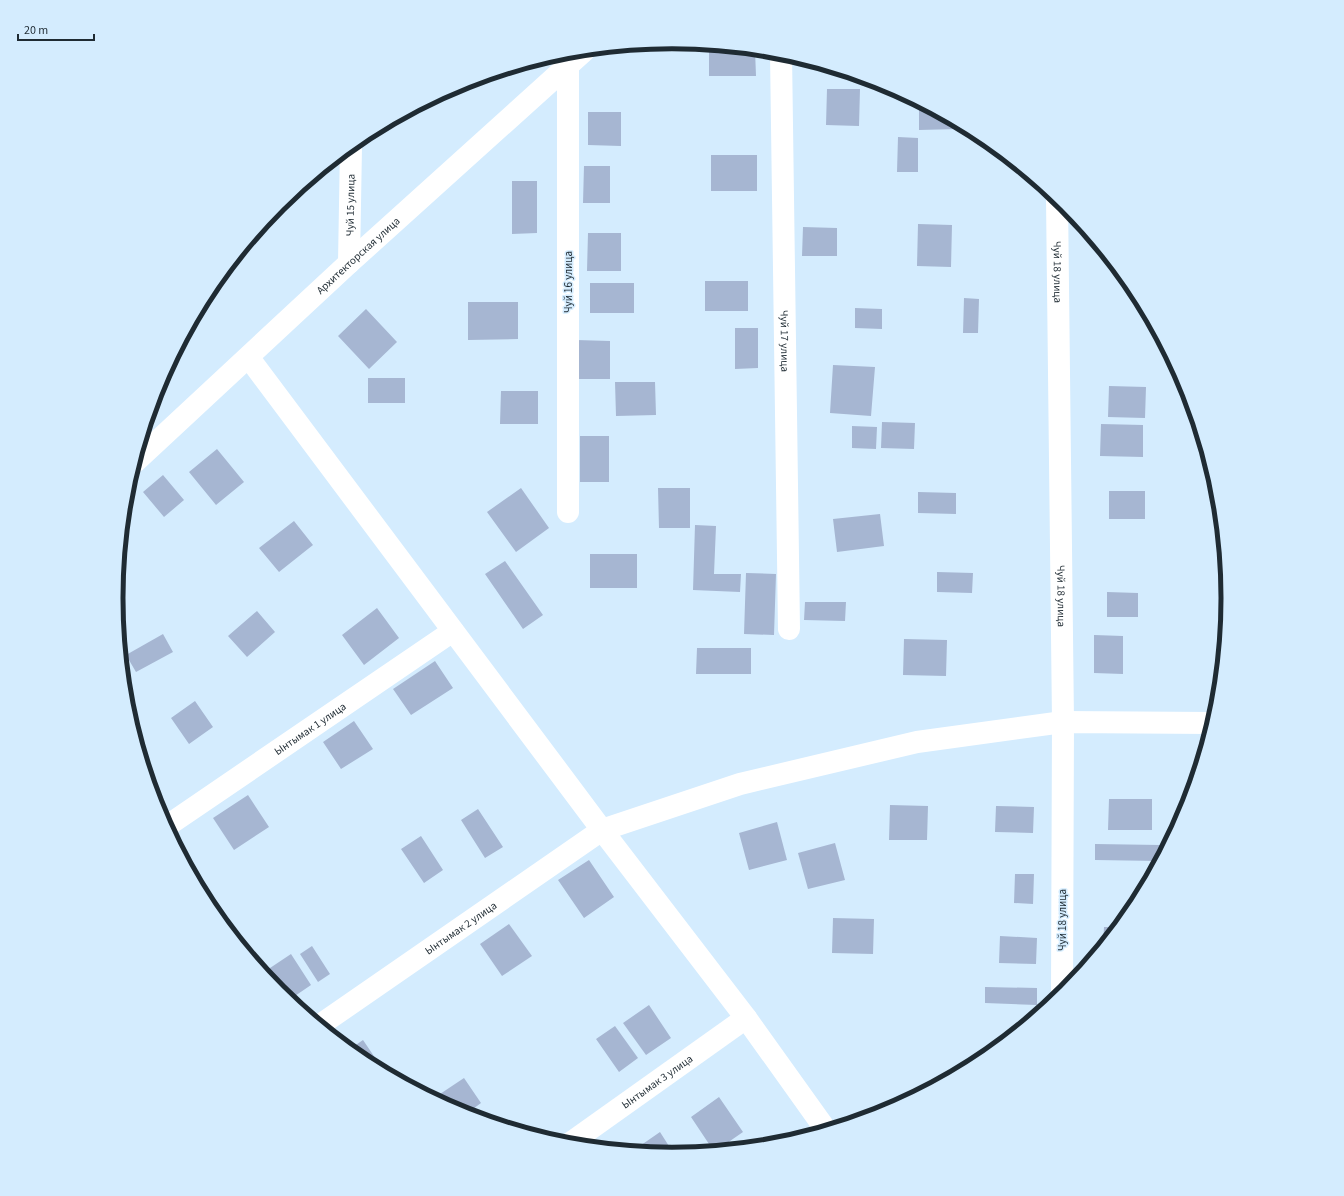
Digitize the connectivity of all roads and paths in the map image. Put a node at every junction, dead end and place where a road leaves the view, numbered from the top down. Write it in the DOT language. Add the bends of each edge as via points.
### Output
graph roads {
  1 [pos="568,59"];
  2 [pos="781,60"];
  3 [pos="351,153"];
  4 [pos="1057,207"];
  5 [pos="349,264"];
  6 [pos="249,358"];
  7 [pos="145,447"];
  8 [pos="568,512"];
  9 [pos="789,629"];
  10 [pos="453,631"];
  11 [pos="1063,722"];
  12 [pos="1206,723"];
  13 [pos="172,823"];
  14 [pos="602,830"];
  15 [pos="1062,984"];
  16 [pos="746,1018"];
  17 [pos="324,1022"];
  18 [pos="823,1125"];
  19 [pos="577,1138"];
  1 -- 5 [label="street, Архитекторская улица"];
  1 -- 8 [label="street, Чуй 16 улица"];
  2 -- 9 [label="street, Чуй 17 улица"];
  3 -- 5 [label="street, Чуй 15 улица"];
  4 -- 11 [label="street, Чуй 18 улица"];
  5 -- 6 [label="street, Архитекторская улица"];
  6 -- 7 [label="street, Архитекторская улица"];
  6 -- 10 [label="street"];
  10 -- 13 [label="street, Ынтымак 1 улица"];
  10 -- 14 [label="street"];
  11 -- 12 [label="street, Ынтымак 2 улица"];
  11 -- 14 [label="street, Ынтымак 2 улица" via="917,742 740,784"];
  11 -- 15 [label="street, Чуй 18 улица"];
  14 -- 16 [label="street"];
  14 -- 17 [label="street, Ынтымак 2 улица"];
  16 -- 18 [label="street"];
  16 -- 19 [label="street, Ынтымак 3 улица"];
}
